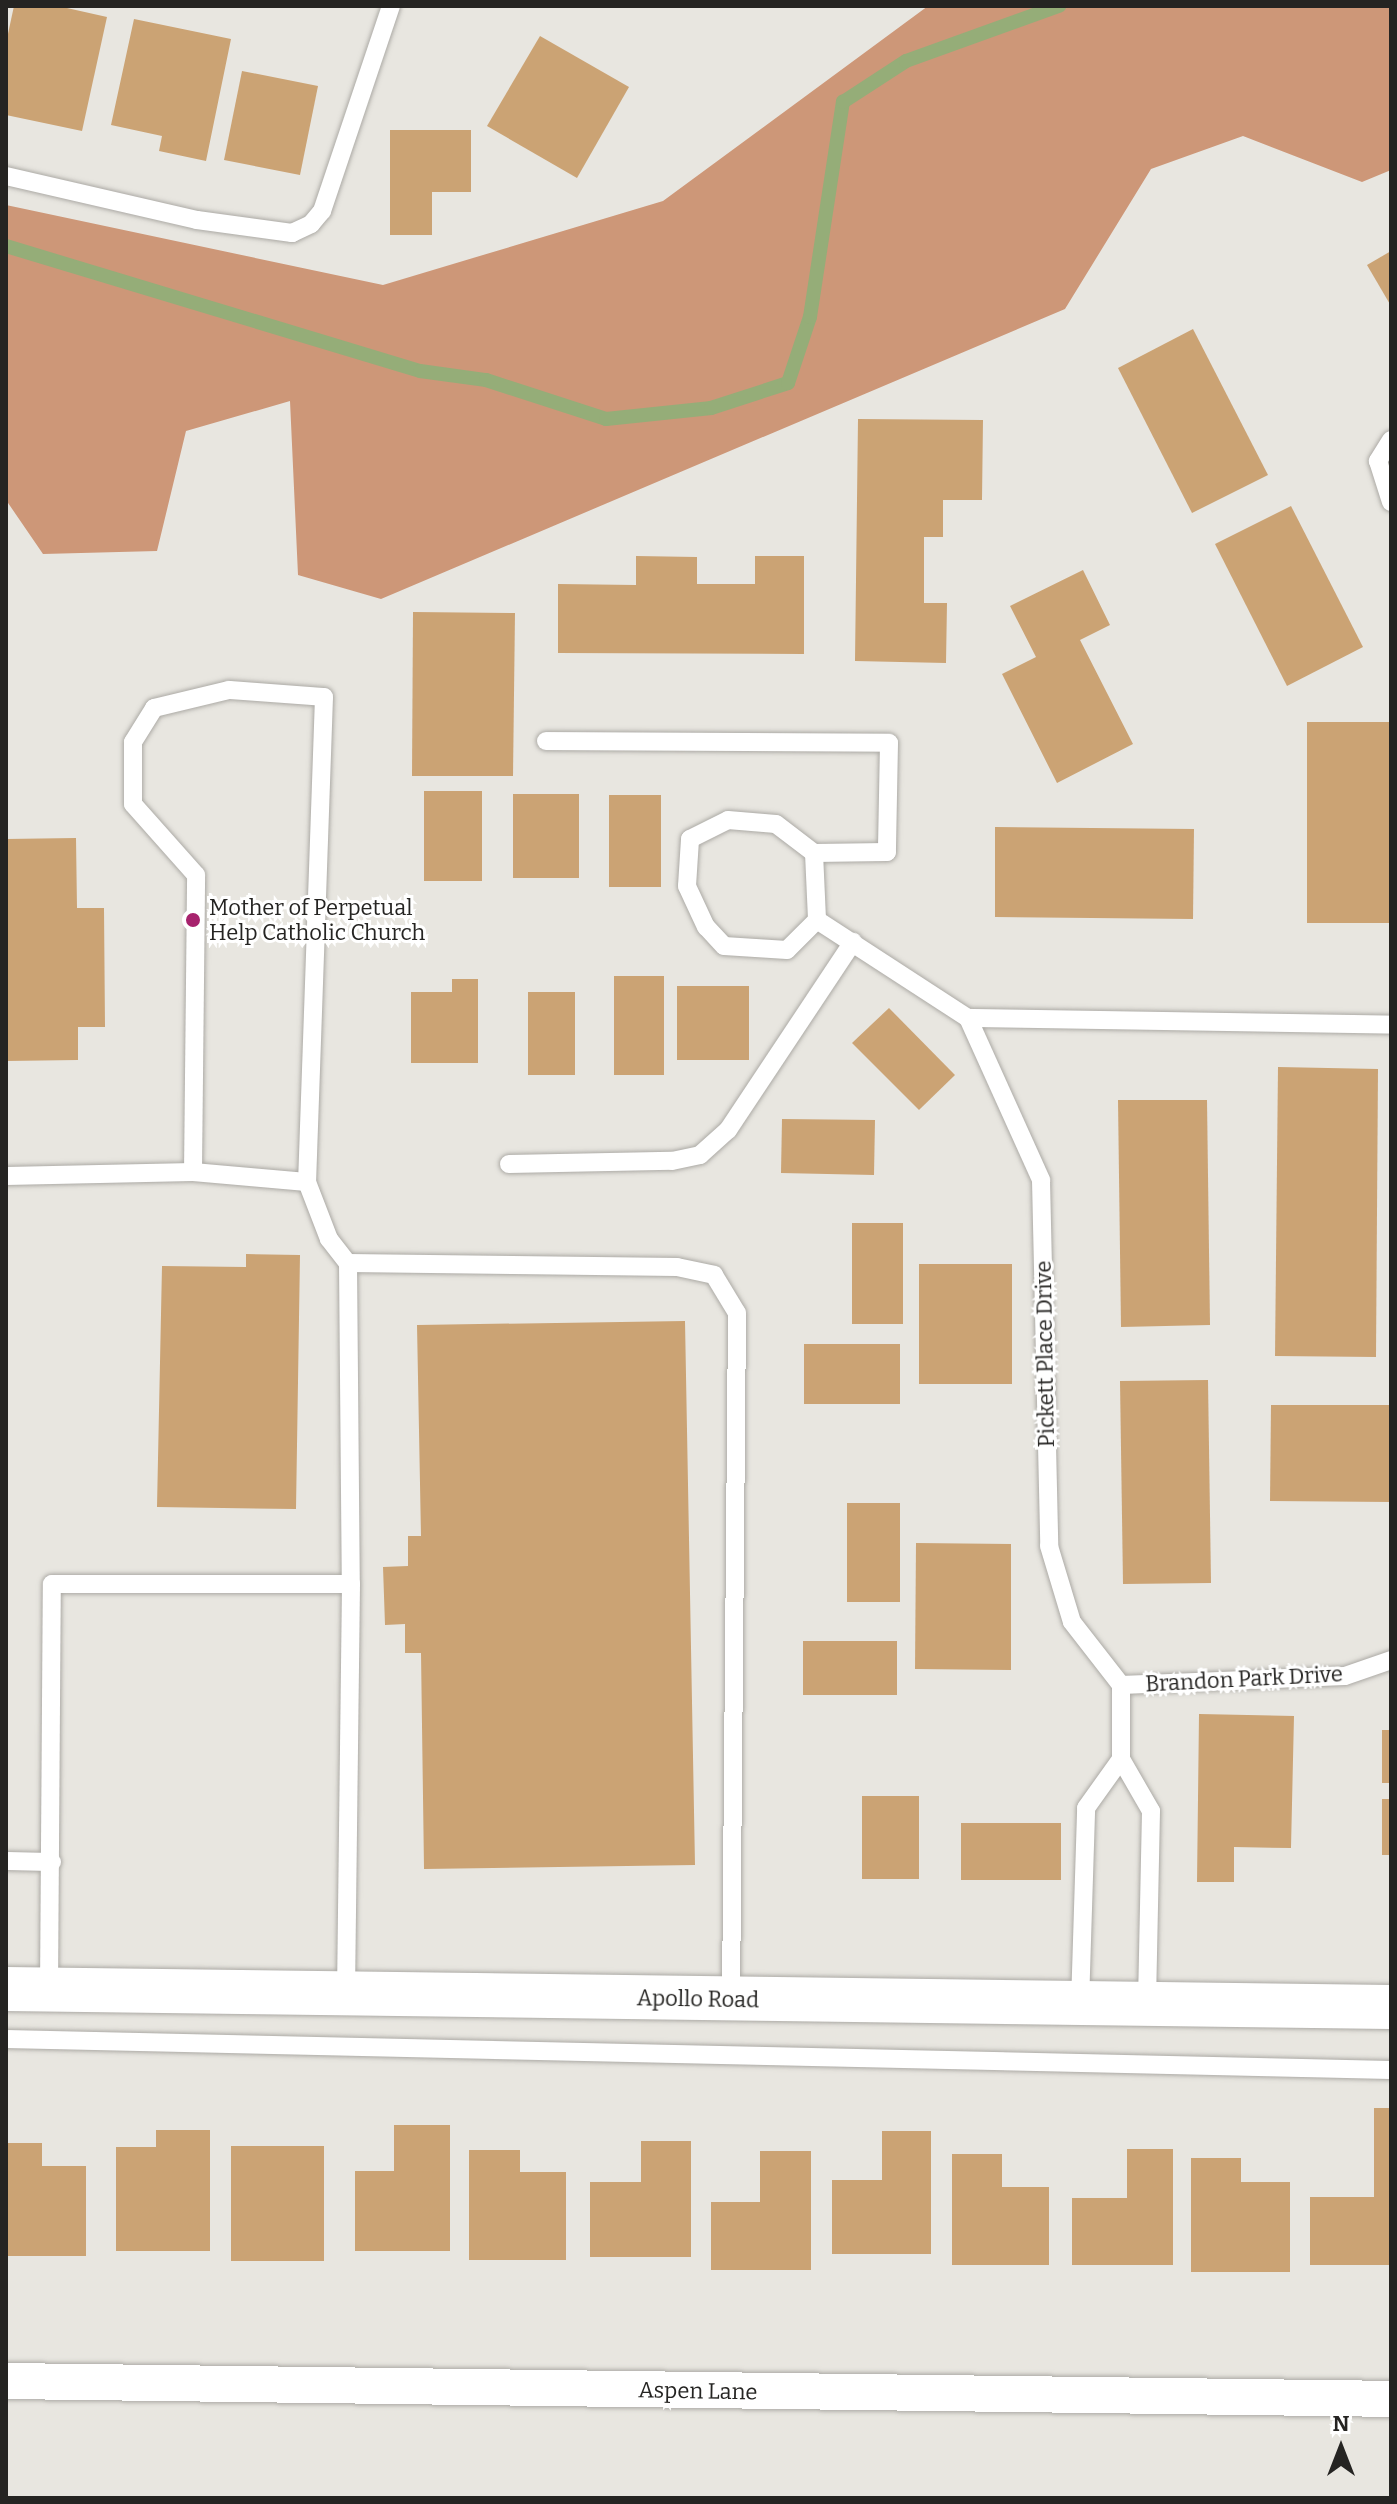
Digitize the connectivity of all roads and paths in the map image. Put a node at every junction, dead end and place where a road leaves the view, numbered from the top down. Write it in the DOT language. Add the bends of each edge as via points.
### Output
graph roads {
  1 [pos="391,6"];
  2 [pos="6,176"];
  3 [pos="1391,440"];
  4 [pos="1391,502"];
  5 [pos="546,741"];
  6 [pos="814,853"];
  7 [pos="817,920"];
  8 [pos="853,942"];
  9 [pos="968,1018"];
  10 [pos="1391,1025"];
  11 [pos="509,1164"];
  12 [pos="193,1172"];
  13 [pos="6,1176"];
  14 [pos="307,1182"];
  15 [pos="348,1263"];
  16 [pos="351,1584"];
  17 [pos="1391,1660"];
  18 [pos="1121,1685"];
  19 [pos="1121,1759"];
  20 [pos="6,1861"];
  21 [pos="52,1862"];
  22 [pos="6,1989"];
  23 [pos="49,1989"];
  24 [pos="346,1994"];
  25 [pos="731,2000"];
  26 [pos="1080,2005"];
  27 [pos="1147,2006"];
  28 [pos="1391,2007"];
  29 [pos="6,2039"];
  30 [pos="1391,2070"];
  31 [pos="6,2381"];
  32 [pos="1391,2399"];
  1 -- 2 [label="lane" via="322,211 292,233 197,220"];
  3 -- 4 [label="lane" via="1378,461"];
  5 -- 6 [label="lane" via="889,743 887,852"];
  6 -- 7 [label="lane"];
  6 -- 7 [label="lane" via="776,824 728,820 690,839 687,886 706,927 724,946 787,950"];
  7 -- 8 [label="lane"];
  8 -- 9 [label="lane"];
  8 -- 11 [label="lane" via="728,1130 700,1155 672,1161"];
  9 -- 10 [label="lane"];
  9 -- 18 [label="lane, Pickett Place Drive" via="1041,1180 1049,1546 1072,1622"];
  12 -- 13 [label="lane"];
  12 -- 14 [label="lane"];
  12 -- 14 [label="lane" via="196,875 133,804 133,742 154,708 229,690 324,697"];
  14 -- 15 [label="lane" via="329,1239"];
  15 -- 16 [label="lane"];
  15 -- 25 [label="lane" via="677,1267 714,1275 737,1313"];
  16 -- 21 [label="lane" via="52,1584"];
  16 -- 24 [label="lane"];
  17 -- 18 [label="lane, Brandon Park Drive" via="1345,1676"];
  18 -- 19 [label="lane, Brandon Park Drive"];
  19 -- 26 [label="lane" via="1086,1808"];
  19 -- 27 [label="lane, Brandon Park Drive" via="1151,1811"];
  20 -- 21 [label="lane"];
  21 -- 23 [label="lane"];
  22 -- 23 [label="street, Apollo Road"];
  23 -- 24 [label="street, Apollo Road"];
  24 -- 25 [label="street, Apollo Road"];
  25 -- 26 [label="street, Apollo Road"];
  26 -- 27 [label="street, Apollo Road"];
  27 -- 28 [label="street, Apollo Road"];
  29 -- 30 [label="lane"];
  31 -- 32 [label="street, Aspen Lane"];
}
